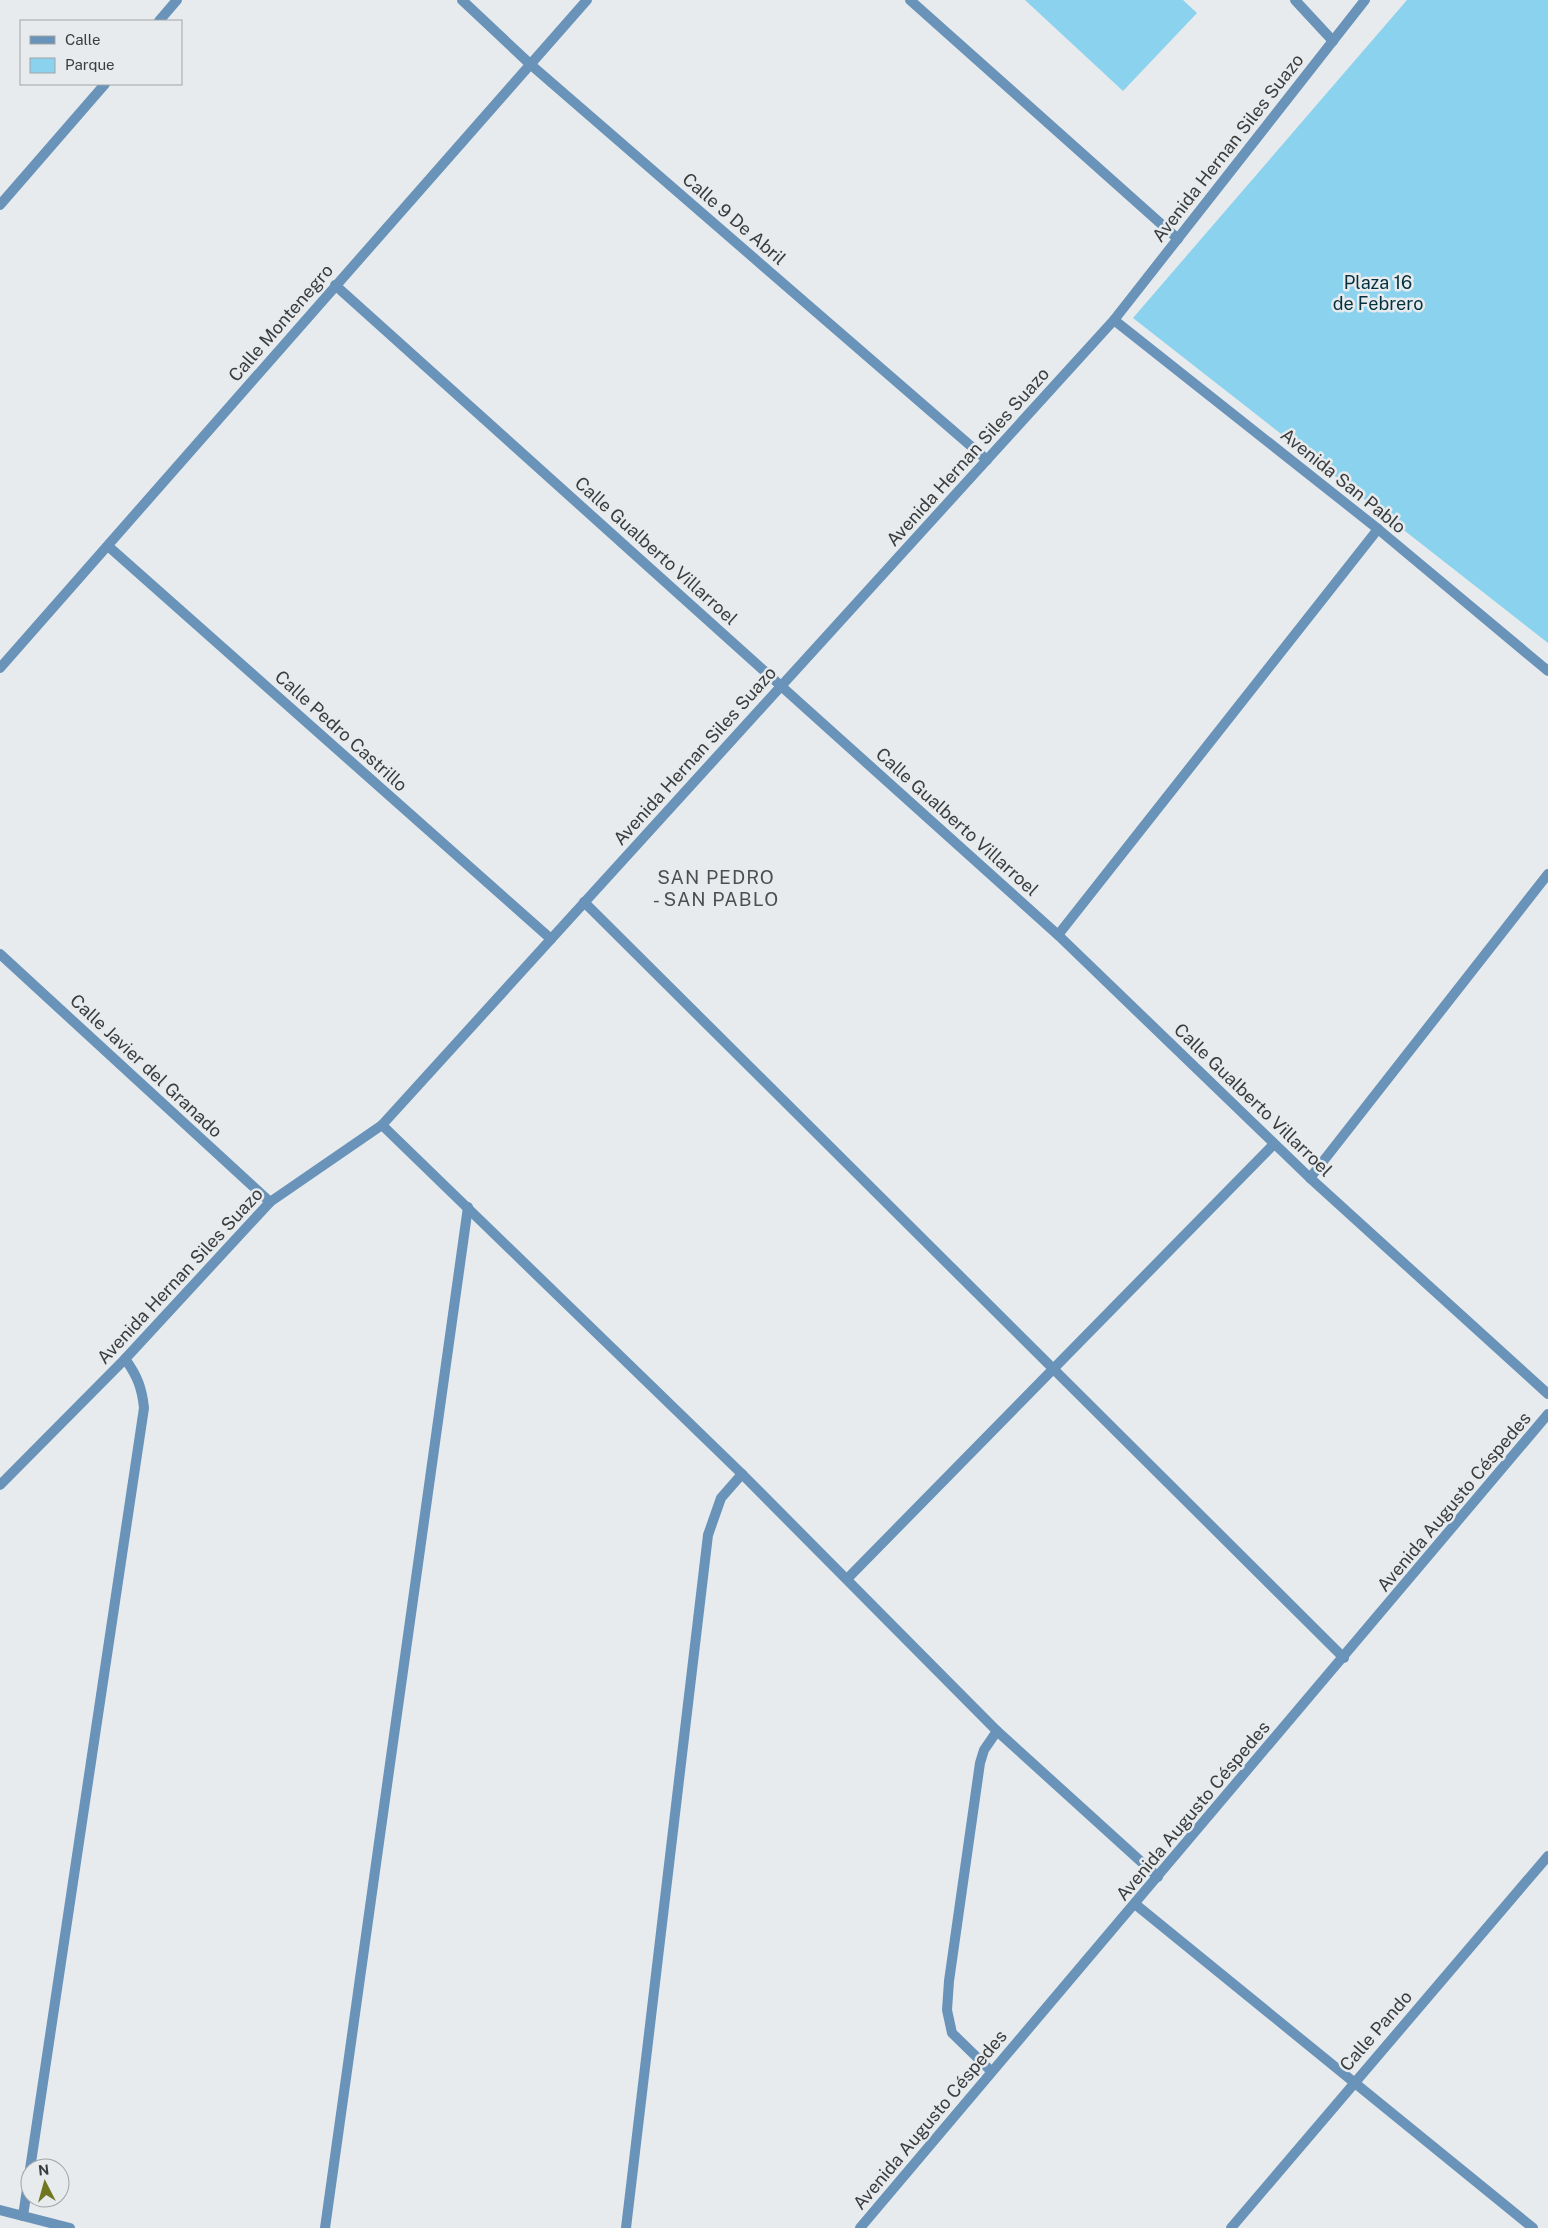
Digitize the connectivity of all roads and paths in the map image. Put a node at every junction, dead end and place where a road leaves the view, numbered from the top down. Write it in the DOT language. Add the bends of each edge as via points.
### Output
graph roads {
  1 [pos="177,0"];
  2 [pos="462,0"];
  3 [pos="587,0"];
  4 [pos="910,0"];
  5 [pos="1295,0"];
  6 [pos="1365,0"];
  7 [pos="160,20"];
  8 [pos="1333,41"];
  9 [pos="530,64"];
  10 [pos="104,85"];
  11 [pos="0,205"];
  12 [pos="1178,239"];
  13 [pos="335,285"];
  14 [pos="1114,320"];
  15 [pos="987,460"];
  16 [pos="1378,530"];
  17 [pos="108,546"];
  18 [pos="0,668"];
  19 [pos="1548,671"];
  20 [pos="782,685"];
  21 [pos="1548,874"];
  22 [pos="584,902"];
  23 [pos="1058,935"];
  24 [pos="551,939"];
  25 [pos="0,954"];
  26 [pos="382,1125"];
  27 [pos="1274,1144"];
  28 [pos="1310,1178"];
  29 [pos="270,1202"];
  30 [pos="468,1207"];
  31 [pos="125,1359"];
  32 [pos="1053,1369"];
  33 [pos="1548,1394"];
  34 [pos="1548,1414"];
  35 [pos="742,1474"];
  36 [pos="0,1485"];
  37 [pos="847,1579"];
  38 [pos="1344,1658"];
  39 [pos="997,1731"];
  40 [pos="1548,1856"];
  41 [pos="1158,1877"];
  42 [pos="1135,1904"];
  43 [pos="991,2071"];
  44 [pos="1354,2082"];
  45 [pos="0,2210"];
  46 [pos="23,2216"];
  47 [pos="70,2228"];
  48 [pos="324,2228"];
  49 [pos="626,2228"];
  50 [pos="860,2228"];
  51 [pos="1231,2228"];
  52 [pos="1533,2228"];
  1 -- 7 [label="street"];
  2 -- 9 [label="street, Calle 9 De Abril"];
  3 -- 9 [label="street, Calle Montenegro"];
  4 -- 12 [label="street"];
  5 -- 8 [label="street"];
  6 -- 8 [label="street, Avenida Hernan Siles Suazo"];
  8 -- 12 [label="street, Avenida Hernan Siles Suazo"];
  9 -- 13 [label="street, Calle Montenegro"];
  9 -- 15 [label="street, Calle 9 De Abril"];
  10 -- 11 [label="street"];
  12 -- 14 [label="street, Avenida Hernan Siles Suazo"];
  13 -- 17 [label="street, Calle Montenegro"];
  13 -- 20 [label="street, Calle Gualberto Villarroel"];
  14 -- 15 [label="street, Avenida Hernan Siles Suazo"];
  14 -- 16 [label="street, Avenida San Pablo"];
  15 -- 20 [label="street, Avenida Hernan Siles Suazo"];
  16 -- 19 [label="street, Avenida San Pablo"];
  16 -- 23 [label="street"];
  17 -- 18 [label="street, Calle Montenegro"];
  17 -- 24 [label="street, Calle Pedro Castrillo"];
  20 -- 22 [label="street, Avenida Hernan Siles Suazo"];
  20 -- 23 [label="street, Calle Gualberto Villarroel"];
  21 -- 28 [label="street"];
  22 -- 24 [label="street, Avenida Hernan Siles Suazo"];
  22 -- 32 [label="street"];
  23 -- 27 [label="street, Calle Gualberto Villarroel"];
  24 -- 26 [label="street, Avenida Hernan Siles Suazo"];
  25 -- 29 [label="street, Calle Javier del Granado"];
  26 -- 29 [label="street, Avenida Hernan Siles Suazo"];
  26 -- 30 [label="street"];
  27 -- 28 [label="street, Calle Gualberto Villarroel"];
  27 -- 32 [label="street"];
  28 -- 33 [label="street, Calle Gualberto Villarroel"];
  29 -- 31 [label="street, Avenida Hernan Siles Suazo"];
  30 -- 35 [label="street"];
  30 -- 48 [label="street"];
  31 -- 36 [label="street, Avenida Hernan Siles Suazo"];
  31 -- 46 [label="street" via="136,1373 144,1408"];
  32 -- 37 [label="street"];
  32 -- 38 [label="street"];
  34 -- 38 [label="street, Avenida Augusto Céspedes"];
  35 -- 37 [label="street"];
  35 -- 49 [label="street" via="720,1498 708,1535"];
  37 -- 39 [label="street"];
  38 -- 41 [label="street, Avenida Augusto Céspedes"];
  39 -- 41 [label="street"];
  39 -- 43 [label="street" via="984,1750 980,1763 947,2010 952,2034"];
  40 -- 44 [label="street, Calle Pando"];
  41 -- 42 [label="street, Avenida Augusto Céspedes"];
  42 -- 43 [label="street, Avenida Augusto Céspedes"];
  42 -- 44 [label="street"];
  43 -- 50 [label="street, Avenida Augusto Céspedes"];
  44 -- 51 [label="street, Calle Pando"];
  44 -- 52 [label="street"];
  45 -- 46 [label="street"];
  46 -- 47 [label="street"];
}
